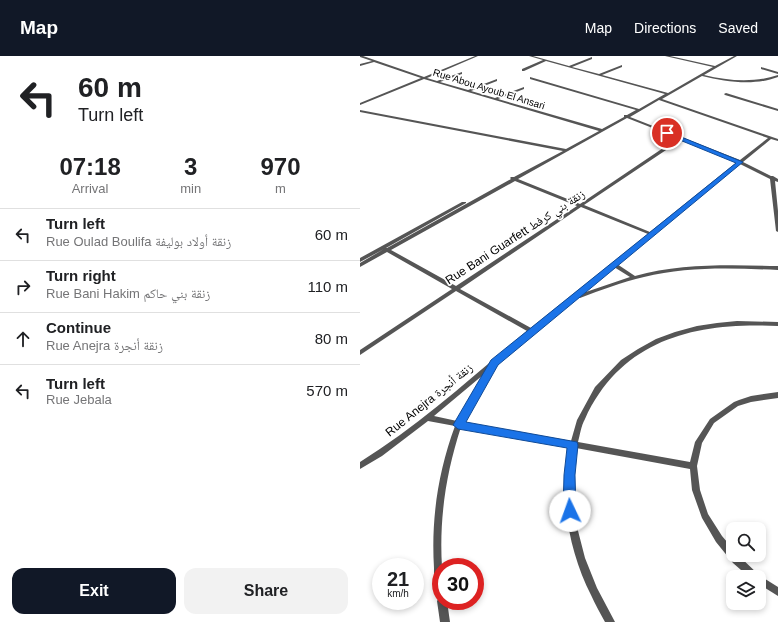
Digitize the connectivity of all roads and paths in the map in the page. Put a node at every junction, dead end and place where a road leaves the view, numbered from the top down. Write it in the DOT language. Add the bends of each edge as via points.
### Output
graph roads {
  1 [pos="477,56"];
  2 [pos="530,56"];
  3 [pos="549,56"];
  4 [pos="666,56"];
  5 [pos="676,56"];
  6 [pos="732,56"];
  7 [pos="736,56"];
  8 [pos="361,57"];
  9 [pos="591,58"];
  10 [pos="541,59"];
  11 [pos="546,60"];
  12 [pos="374,61"];
  13 [pos="702,64"];
  14 [pos="360,65"];
  15 [pos="621,66"];
  16 [pos="568,67"];
  17 [pos="714,67"];
  18 [pos="762,68"];
  19 [pos="523,70"];
  20 [pos="461,73"];
  21 [pos="778,73"];
  22 [pos="599,75"];
  23 [pos="700,75"];
  24 [pos="778,76"];
  25 [pos="424,78"];
  26 [pos="531,78"];
  27 [pos="496,80"];
  28 [pos="437,82"];
  29 [pos="523,88"];
  30 [pos="469,91"];
  31 [pos="666,94"];
  32 [pos="726,94"];
  33 [pos="658,98"];
  34 [pos="496,99"];
  35 [pos="361,103"];
  36 [pos="638,109"];
  37 [pos="778,110"];
  38 [pos="360,111"];
  39 [pos="624,116"];
  40 [pos="599,130"];
  41 [pos="681,138"];
  42 [pos="771,138"];
  43 [pos="778,140"];
  44 [pos="560,149"];
  45 [pos="565,150"];
  46 [pos="740,162"];
  47 [pos="772,177"];
  48 [pos="512,178"];
  49 [pos="778,181"];
  50 [pos="776,196"];
  51 [pos="581,206"];
  52 [pos="778,231"];
  53 [pos="651,234"];
  54 [pos="385,248"];
  55 [pos="360,260"];
  56 [pos="360,265"];
  57 [pos="614,265"];
  58 [pos="778,268"];
  59 [pos="635,278"];
  60 [pos="456,288"];
  61 [pos="572,299"];
  62 [pos="778,324"];
  63 [pos="531,331"];
  64 [pos="360,353"];
  65 [pos="494,362"];
  66 [pos="778,395"];
  67 [pos="426,418"];
  68 [pos="458,425"];
  69 [pos="573,445"];
  70 [pos="360,466"];
  71 [pos="693,466"];
  72 [pos="438,558"];
  73 [pos="748,570"];
  74 [pos="766,584"];
  75 [pos="778,592"];
  76 [pos="444,610"];
  77 [pos="446,622"];
  78 [pos="610,622"];
  1 -- 25 [label="street"];
  2 -- 10 [label="street"];
  3 -- 10 [label="street"];
  4 -- 13 [label="street"];
  5 -- 13 [label="street" via="704,63"];
  6 -- 17 [label="street"];
  7 -- 17 [label="street"];
  8 -- 12 [label="street, Rue Abou Ayoub El Ansari"];
  9 -- 16 [label="street"];
  10 -- 11 [label="street"];
  11 -- 16 [label="street"];
  11 -- 19 [label="street"];
  12 -- 14 [label="street"];
  12 -- 25 [label="street, Rue Abou Ayoub El Ansari"];
  13 -- 17 [label="street"];
  15 -- 22 [label="street"];
  16 -- 22 [label="street"];
  17 -- 23 [label="street"];
  18 -- 21 [label="street"];
  20 -- 28 [label="street"];
  22 -- 31 [label="street"];
  23 -- 24 [label="street" via="726,81 765,80"];
  23 -- 31 [label="street"];
  25 -- 28 [label="street, Rue Abou Ayoub El Ansari"];
  25 -- 35 [label="street"];
  26 -- 36 [label="street"];
  27 -- 30 [label="street"];
  28 -- 30 [label="street, Rue Abou Ayoub El Ansari"];
  29 -- 34 [label="street"];
  30 -- 34 [label="street, Rue Abou Ayoub El Ansari"];
  31 -- 33 [label="street"];
  32 -- 37 [label="street"];
  33 -- 36 [label="street"];
  33 -- 42 [label="street"];
  34 -- 40 [label="street, Rue Abou Ayoub El Ansari"];
  36 -- 39 [label="street"];
  38 -- 44 [label="street"];
  39 -- 40 [label="street"];
  39 -- 41 [label="street"];
  40 -- 44 [label="street"];
  40 -- 45 [label="street"];
  41 -- 46 [label="street"];
  41 -- 51 [label="street, Rue Bani Guarfett زنقة بني كرفط"];
  42 -- 43 [label="street"];
  42 -- 46 [label="street, Rue Anejra زنقة أنجرة"];
  44 -- 45 [label="street"];
  44 -- 48 [label="street"];
  45 -- 48 [label="street"];
  46 -- 47 [label="street"];
  46 -- 53 [label="street, Rue Anejra زنقة أنجرة"];
  47 -- 49 [label="street"];
  47 -- 50 [label="street"];
  48 -- 51 [label="street"];
  48 -- 54 [label="street"];
  50 -- 52 [label="street"];
  51 -- 53 [label="street"];
  51 -- 60 [label="street, Rue Bani Guarfett زنقة بني كرفط"];
  53 -- 57 [label="street, Rue Anejra زنقة أنجرة"];
  54 -- 55 [label="street"];
  54 -- 56 [label="street"];
  54 -- 60 [label="street"];
  57 -- 59 [label="street"];
  57 -- 61 [label="street, Rue Anejra زنقة أنجرة"];
  58 -- 59 [label="street" via="715,266"];
  59 -- 61 [label="street"];
  60 -- 63 [label="street"];
  60 -- 64 [label="street, Rue Bani Guarfett زنقة بني كرفط"];
  61 -- 63 [label="street, Rue Anejra زنقة أنجرة"];
  62 -- 69 [label="street" via="732,322 712,325 677,334 641,350 623,362 595,395"];
  63 -- 65 [label="street, Rue Anejra زنقة أنجرة"];
  65 -- 67 [label="street, Rue Anejra زنقة أنجرة"];
  65 -- 68 [label="street"];
  66 -- 71 [label="street" via="757,397 720,414 706,428 697,445"];
  67 -- 68 [label="street"];
  67 -- 70 [label="street, Rue Anejra زنقة أنجرة" via="380,454"];
  68 -- 69 [label="street"];
  68 -- 72 [label="street" via="446,463 439,508"];
  69 -- 71 [label="street"];
  69 -- 78 [label="street" via="568,498 572,531 587,580"];
  71 -- 73 [label="street" via="694,486 700,508 728,551"];
  74 -- 75 [label="street"];
  76 -- 77 [label="street"];
}
